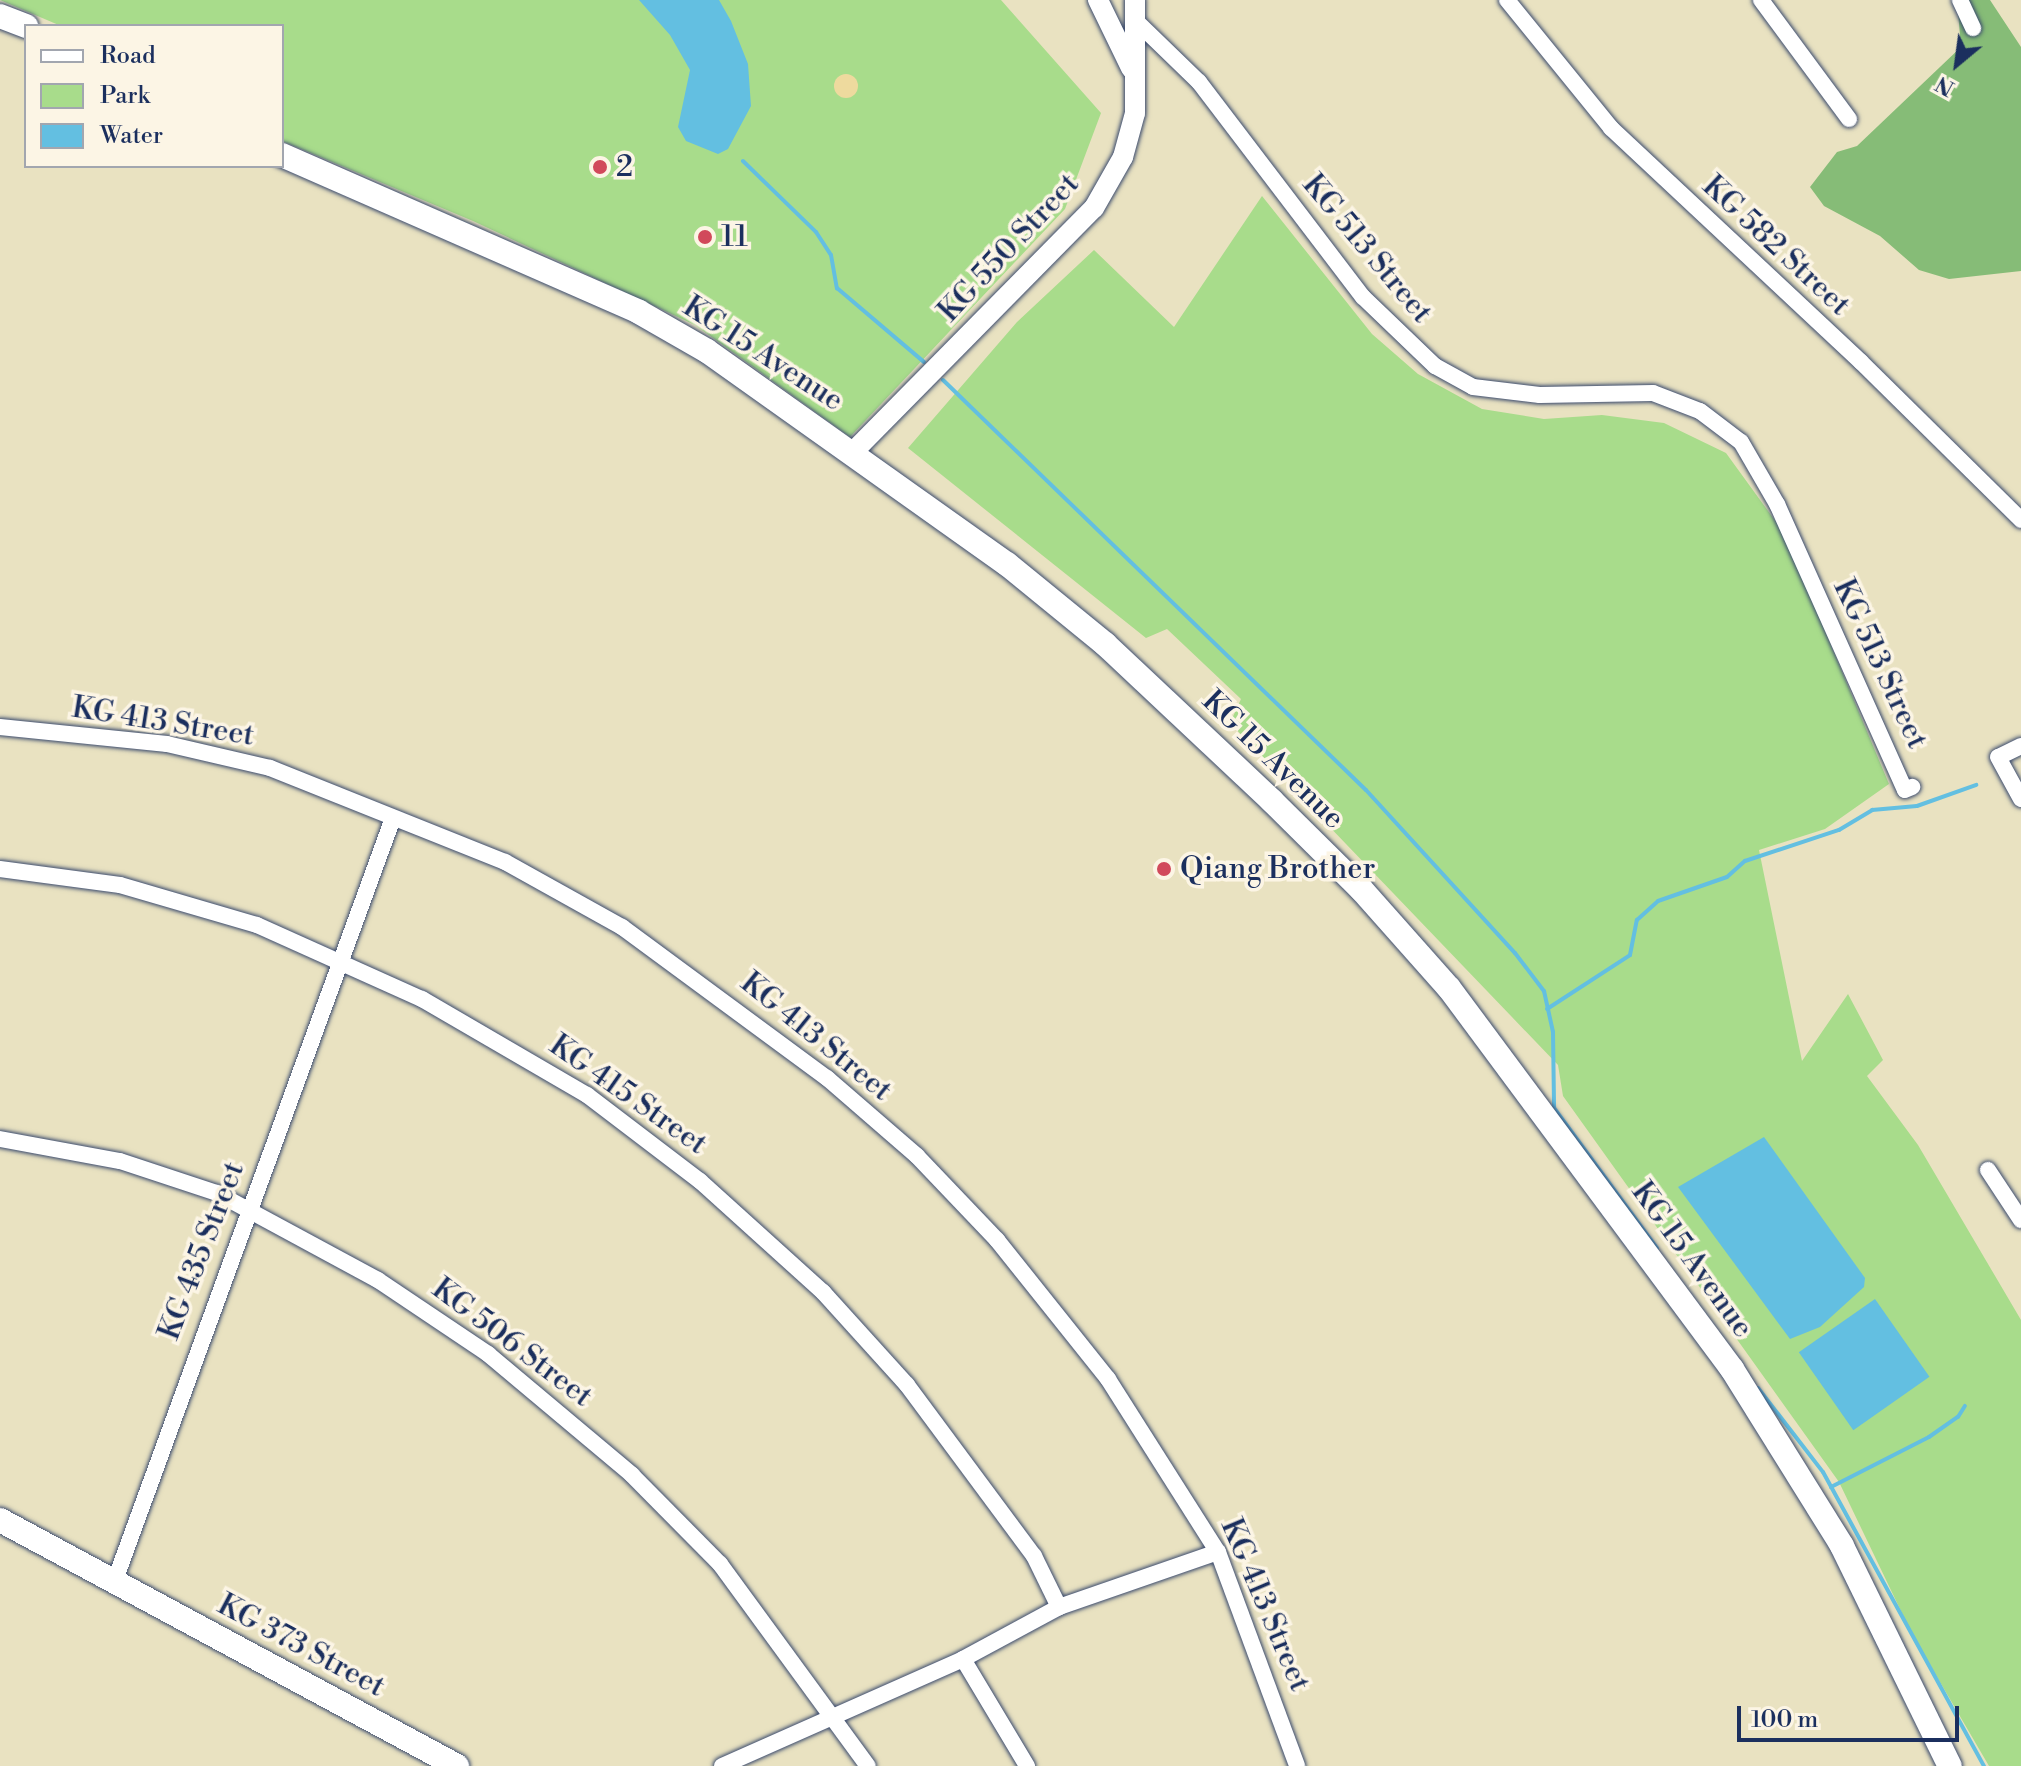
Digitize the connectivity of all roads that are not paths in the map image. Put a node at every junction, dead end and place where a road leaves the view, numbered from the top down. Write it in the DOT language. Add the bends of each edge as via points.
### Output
graph roads {
  1 [pos="1098,0"];
  2 [pos="1135,0"];
  3 [pos="1507,0"];
  4 [pos="1761,0"];
  5 [pos="1960,0"];
  6 [pos="0,16"];
  7 [pos="1136,21"];
  8 [pos="24,25"];
  9 [pos="1973,28"];
  10 [pos="1138,92"];
  11 [pos="1849,119"];
  12 [pos="284,156"];
  13 [pos="853,452"];
  14 [pos="2020,516"];
  15 [pos="0,727"];
  16 [pos="2021,746"];
  17 [pos="1912,787"];
  18 [pos="2021,799"];
  19 [pos="393,818"];
  20 [pos="0,869"];
  21 [pos="340,962"];
  22 [pos="0,1139"];
  23 [pos="1988,1170"];
  24 [pos="252,1210"];
  25 [pos="2021,1220"];
  26 [pos="0,1520"];
  27 [pos="1218,1552"];
  28 [pos="114,1583"];
  29 [pos="1059,1607"];
  30 [pos="963,1659"];
  31 [pos="835,1714"];
  32 [pos="457,1766"];
  33 [pos="722,1766"];
  34 [pos="868,1766"];
  35 [pos="1027,1766"];
  36 [pos="1297,1766"];
  37 [pos="1950,1766"];
  1 -- 10 [label="street" via="1125,49"];
  2 -- 7 [label="street, KG 550 Street"];
  3 -- 14 [label="street, KG 582 Street" via="1611,128"];
  4 -- 11 [label="street"];
  5 -- 9 [label="street"];
  6 -- 8 [label="main road"];
  7 -- 10 [label="street, KG 550 Street"];
  7 -- 17 [label="street, KG 513 Street" via="1199,82 1363,297 1435,366 1473,387 1540,395 1653,393 1700,411 1741,442 1777,504 1905,790"];
  10 -- 13 [label="street, KG 550 Street" via="1123,157 1094,208"];
  12 -- 13 [label="main road, KG 15 Avenue" via="639,312 707,351"];
  13 -- 37 [label="main road, KG 15 Avenue" via="1007,564 1105,644 1361,889 1449,988 1761,1413 1842,1546"];
  15 -- 19 [label="street, KG 413 Street" via="167,744 270,768"];
  16 -- 18 [label="street" via="1998,757"];
  19 -- 21 [label="street, KG 435 Street"];
  19 -- 27 [label="street, KG 413 Street" via="505,862 622,927 731,1003 917,1156 997,1240 1108,1379"];
  20 -- 21 [label="street, KG 415 Street" via="88,880 186,901"];
  21 -- 24 [label="street, KG 435 Street"];
  21 -- 29 [label="street, KG 415 Street" via="496,1039 587,1095 700,1181 823,1292 907,1385 1034,1556"];
  22 -- 24 [label="street, KG 506 Street" via="132,1164"];
  23 -- 25 [label="street"];
  24 -- 28 [label="street, KG 435 Street"];
  24 -- 31 [label="street, KG 506 Street" via="378,1280 535,1390 720,1564"];
  26 -- 28 [label="main road"];
  27 -- 29 [label="street"];
  27 -- 36 [label="street, KG 413 Street"];
  28 -- 32 [label="main road, KG 373 Street"];
  29 -- 30 [label="street"];
  30 -- 31 [label="street"];
  30 -- 35 [label="street"];
  31 -- 33 [label="street"];
  31 -- 34 [label="street, KG 506 Street"];
}
